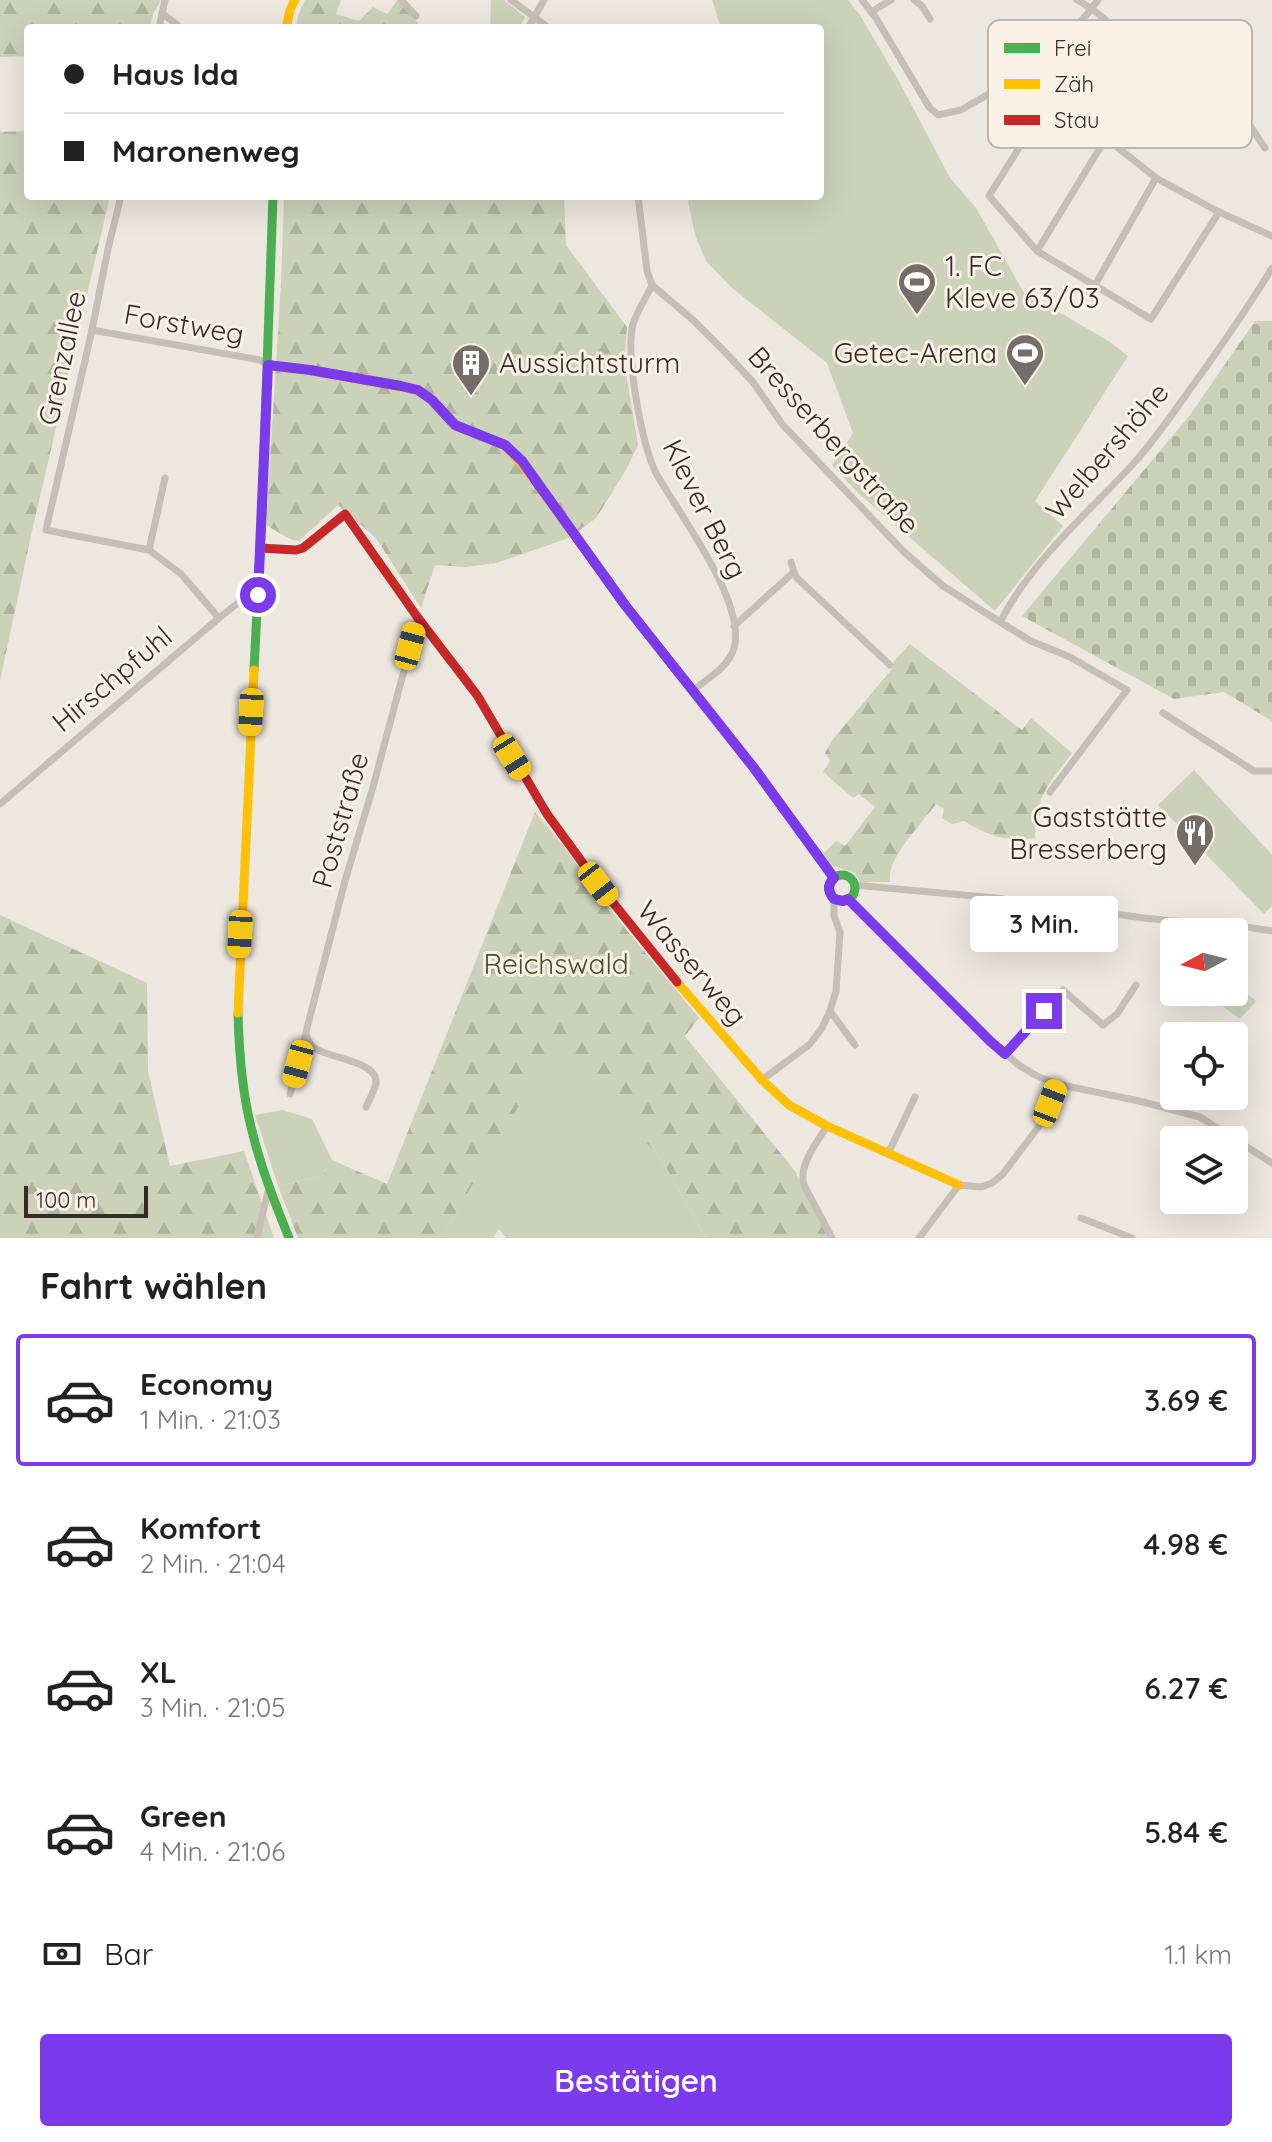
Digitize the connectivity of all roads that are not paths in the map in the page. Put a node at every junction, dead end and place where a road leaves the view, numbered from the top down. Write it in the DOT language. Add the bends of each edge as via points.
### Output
graph roads {
  1 [pos="165,0"];
  2 [pos="295,0"];
  3 [pos="401,0"];
  4 [pos="511,0"];
  5 [pos="544,0"];
  6 [pos="862,0"];
  7 [pos="891,0"];
  8 [pos="914,0"];
  9 [pos="930,0"];
  10 [pos="1077,0"];
  11 [pos="1098,0"];
  12 [pos="922,6"];
  13 [pos="1091,8"];
  14 [pos="871,12"];
  15 [pos="162,13"];
  16 [pos="416,16"];
  17 [pos="535,16"];
  18 [pos="930,19"];
  19 [pos="1082,20"];
  20 [pos="1105,20"];
  21 [pos="160,24"];
  22 [pos="176,24"];
  23 [pos="287,24"];
  24 [pos="530,24"];
  25 [pos="544,24"];
  26 [pos="988,95"];
  27 [pos="1252,128"];
  28 [pos="1019,148"];
  29 [pos="1100,148"];
  30 [pos="1118,148"];
  31 [pos="1265,148"];
  32 [pos="1156,178"];
  33 [pos="120,200"];
  34 [pos="273,200"];
  35 [pos="638,200"];
  36 [pos="1219,212"];
  37 [pos="1272,236"];
  38 [pos="1037,251"];
  39 [pos="1272,268"];
  40 [pos="652,285"];
  41 [pos="1095,285"];
  42 [pos="92,330"];
  43 [pos="268,365"];
  44 [pos="165,478"];
  45 [pos="260,548"];
  46 [pos="149,550"];
  47 [pos="791,562"];
  48 [pos="794,572"];
  49 [pos="258,595"];
  50 [pos="219,618"];
  51 [pos="418,618"];
  52 [pos="1000,622"];
  53 [pos="734,626"];
  54 [pos="890,665"];
  55 [pos="692,691"];
  56 [pos="1163,713"];
  57 [pos="1272,771"];
  58 [pos="1050,792"];
  59 [pos="0,804"];
  60 [pos="834,878"];
  61 [pos="854,885"];
  62 [pos="834,899"];
  63 [pos="848,899"];
  64 [pos="1272,931"];
  65 [pos="1136,985"];
  66 [pos="830,1011"];
  67 [pos="306,1034"];
  68 [pos="855,1045"];
  69 [pos="1005,1054"];
  70 [pos="762,1080"];
  71 [pos="1057,1084"];
  72 [pos="290,1094"];
  73 [pos="915,1097"];
  74 [pos="366,1107"];
  75 [pos="827,1126"];
  76 [pos="888,1154"];
  77 [pos="1272,1163"];
  78 [pos="959,1185"];
  79 [pos="269,1187"];
  80 [pos="1081,1218"];
  81 [pos="257,1238"];
  82 [pos="289,1238"];
  83 [pos="832,1238"];
  84 [pos="919,1238"];
  85 [pos="1132,1238"];
  1 -- 15 [label="street"];
  2 -- 23 [label="street"];
  3 -- 16 [label="street"];
  4 -- 17 [label="street"];
  5 -- 17 [label="street"];
  6 -- 14 [label="street"];
  7 -- 14 [label="street"];
  8 -- 12 [label="street"];
  9 -- 12 [label="street"];
  10 -- 13 [label="street"];
  11 -- 13 [label="street"];
  12 -- 18 [label="street"];
  13 -- 19 [label="street"];
  13 -- 20 [label="street"];
  14 -- 26 [label="street" via="938,115 961,110"];
  15 -- 21 [label="street"];
  15 -- 22 [label="street"];
  17 -- 24 [label="street"];
  17 -- 25 [label="street"];
  27 -- 31 [label="street"];
  28 -- 38 [label="street" via="989,196"];
  29 -- 38 [label="street"];
  30 -- 32 [label="street"];
  32 -- 36 [label="street"];
  32 -- 41 [label="street"];
  33 -- 42 [label="street, Grenzallee"];
  34 -- 43 [label="street"];
  35 -- 40 [label="street"];
  36 -- 37 [label="street"];
  36 -- 41 [label="street" via="1151,319"];
  38 -- 41 [label="street"];
  39 -- 52 [label="street, Welbershöhe" via="1178,408 1135,462 1039,562"];
  40 -- 52 [label="street, Bresserbergstraße" via="725,352 782,424 903,551 943,586"];
  40 -- 53 [label="street, Klever Berg" via="633,325 630,346 646,443 655,470 721,580"];
  42 -- 43 [label="street, Forstweg"];
  42 -- 46 [label="street, Grenzallee" via="46,530"];
  43 -- 45 [label="street"];
  43 -- 55 [label="street" via="418,390 455,425 505,445"];
  44 -- 46 [label="street"];
  45 -- 49 [label="street"];
  45 -- 51 [label="street, Wasserweg" via="303,548 345,514"];
  46 -- 50 [label="street" via="181,574"];
  47 -- 48 [label="street"];
  48 -- 53 [label="street"];
  48 -- 54 [label="street"];
  49 -- 50 [label="street, Hirschpfuhl" via="243,599"];
  49 -- 79 [label="street" via="237,994 248,1111"];
  50 -- 59 [label="street, Hirschpfuhl"];
  51 -- 67 [label="street, Poststraße"];
  51 -- 70 [label="street, Wasserweg" via="477,695 547,814 590,873"];
  52 -- 58 [label="street, Bresserbergstraße" via="1127,690"];
  53 -- 55 [label="street, Klever Berg" via="730,657"];
  55 -- 60 [label="street"];
  56 -- 57 [label="street" via="1254,771"];
  60 -- 61 [label="street" via="843,875"];
  60 -- 62 [label="street" via="829,885"];
  61 -- 63 [label="street"];
  61 -- 64 [label="street"];
  62 -- 63 [label="street"];
  62 -- 66 [label="street" via="840,932"];
  63 -- 69 [label="street"];
  65 -- 69 [label="street" via="1103,1025 1063,990"];
  66 -- 68 [label="street"];
  66 -- 70 [label="street" via="810,1044"];
  67 -- 72 [label="street, Poststraße"];
  67 -- 74 [label="street" via="311,1045 328,1055 365,1065 374,1074"];
  69 -- 71 [label="street"];
  70 -- 75 [label="street, Wasserweg" via="789,1105"];
  71 -- 77 [label="street" via="1200,1117"];
  71 -- 78 [label="street" via="1043,1121 1002,1175 981,1187"];
  73 -- 76 [label="street"];
  75 -- 76 [label="street, Wasserweg"];
  75 -- 83 [label="street" via="801,1176"];
  76 -- 78 [label="street, Wasserweg"];
  78 -- 84 [label="street"];
  79 -- 81 [label="street"];
  79 -- 82 [label="street"];
  80 -- 85 [label="street"];
}
